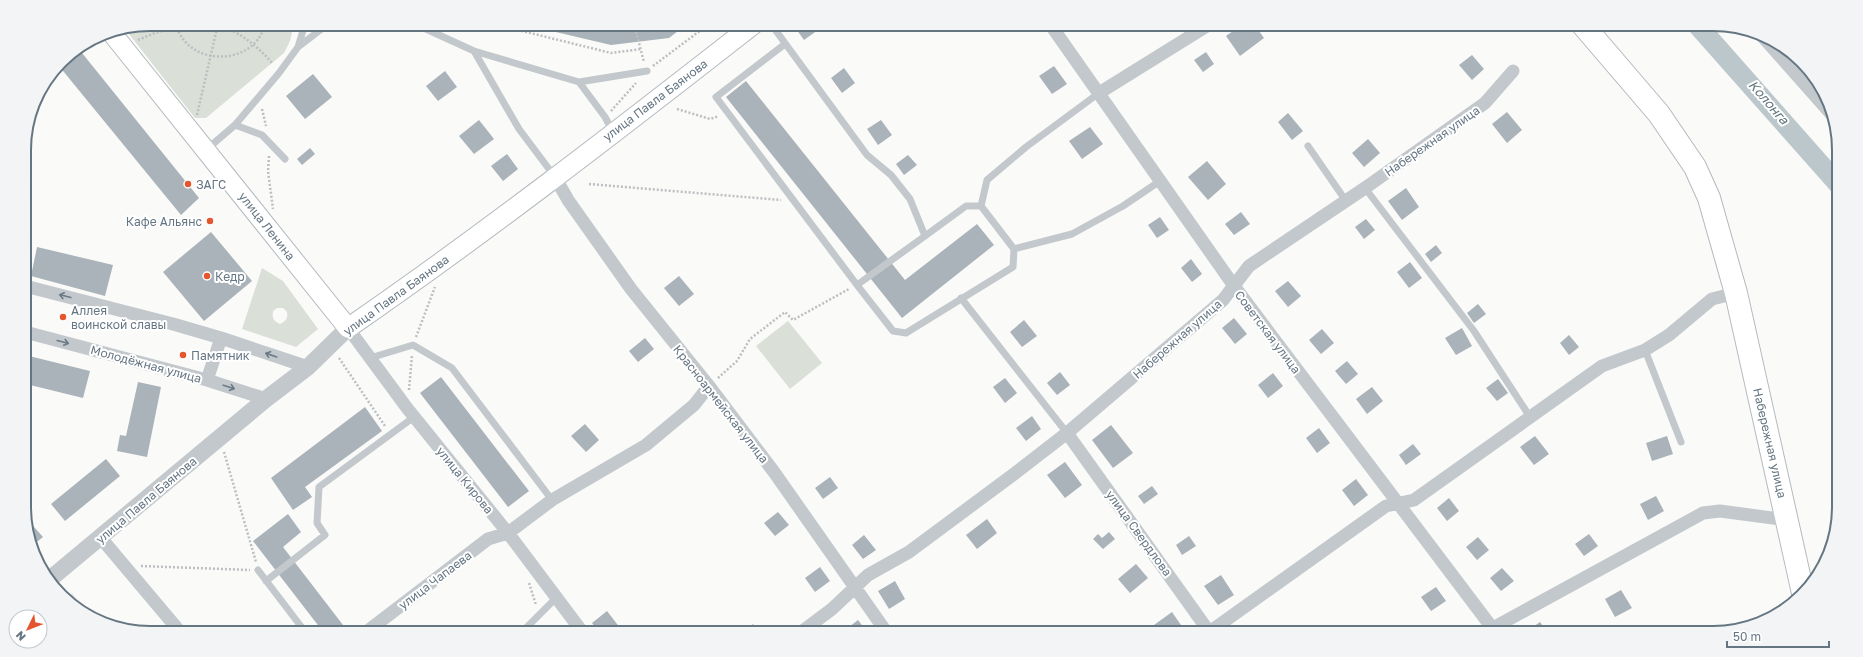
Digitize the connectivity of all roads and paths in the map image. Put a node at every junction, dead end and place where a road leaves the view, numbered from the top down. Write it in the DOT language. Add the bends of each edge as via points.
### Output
graph roads {
  1 [pos="160,31"];
  2 [pos="179,31"];
  3 [pos="216,31"];
  4 [pos="234,31"];
  5 [pos="263,31"];
  6 [pos="303,31"];
  7 [pos="319,31"];
  8 [pos="430,31"];
  9 [pos="522,31"];
  10 [pos="636,31"];
  11 [pos="745,31"];
  12 [pos="776,31"];
  13 [pos="1055,31"];
  14 [pos="1199,31"];
  15 [pos="1588,31"];
  16 [pos="115,36"];
  17 [pos="134,41"];
  18 [pos="785,44"];
  19 [pos="253,45"];
  20 [pos="1771,46"];
  21 [pos="298,47"];
  22 [pos="474,51"];
  23 [pos="210,56"];
  24 [pos="646,71"];
  25 [pos="1513,71"];
  26 [pos="279,73"];
  27 [pos="579,82"];
  28 [pos="1100,93"];
  29 [pos="1823,105"];
  30 [pos="677,109"];
  31 [pos="728,114"];
  32 [pos="196,119"];
  33 [pos="235,125"];
  34 [pos="613,133"];
  35 [pos="1308,146"];
  36 [pos="206,150"];
  37 [pos="285,159"];
  38 [pos="555,177"];
  39 [pos="1160,181"];
  40 [pos="589,184"];
  41 [pos="1365,188"];
  42 [pos="794,201"];
  43 [pos="1346,201"];
  44 [pos="981,206"];
  45 [pos="925,236"];
  46 [pos="1014,249"];
  47 [pos="857,285"];
  48 [pos="1234,286"];
  49 [pos="31,288"];
  50 [pos="1736,293"];
  51 [pos="961,298"];
  52 [pos="348,328"];
  53 [pos="31,334"];
  54 [pos="221,338"];
  55 [pos="1645,350"];
  56 [pos="339,358"];
  57 [pos="370,358"];
  58 [pos="308,367"];
  59 [pos="208,380"];
  60 [pos="709,386"];
  61 [pos="266,399"];
  62 [pos="414,417"];
  63 [pos="1530,417"];
  64 [pos="390,433"];
  65 [pos="1067,433"];
  66 [pos="1681,442"];
  67 [pos="224,452"];
  68 [pos="552,500"];
  69 [pos="1398,504"];
  70 [pos="1787,520"];
  71 [pos="508,534"];
  72 [pos="101,538"];
  73 [pos="124,565"];
  74 [pos="258,570"];
  75 [pos="54,576"];
  76 [pos="528,580"];
  77 [pos="266,581"];
  78 [pos="1801,586"];
  79 [pos="855,587"];
  80 [pos="556,598"];
  81 [pos="539,615"];
  82 [pos="175,626"];
  83 [pos="301,626"];
  84 [pos="374,626"];
  85 [pos="528,626"];
  86 [pos="578,626"];
  87 [pos="809,626"];
  88 [pos="882,626"];
  89 [pos="1205,626"];
  90 [pos="1217,626"];
  91 [pos="1490,626"];
  92 [pos="1503,626"];
  1 -- 17 [label="path"];
  2 -- 23 [label="path" via="184,40 196,50"];
  3 -- 23 [label="path"];
  4 -- 19 [label="path"];
  5 -- 19 [label="path"];
  6 -- 21 [label="lane"];
  7 -- 21 [label="lane"];
  8 -- 22 [label="lane"];
  9 -- 10 [label="path" via="611,53 641,49"];
  11 -- 34 [label="main road, улица Павла Баянова"];
  12 -- 18 [label="lane"];
  13 -- 28 [label="street, Советская улица"];
  14 -- 28 [label="street"];
  15 -- 50 [label="highway, Набережная улица" via="1659,114 1695,166 1709,198"];
  16 -- 36 [label="main road, улица Ленина"];
  18 -- 31 [label="lane" via="716,98"];
  18 -- 45 [label="lane" via="867,155 891,175 910,199"];
  19 -- 23 [label="path" via="240,54 226,58"];
  19 -- 26 [label="path" via="267,57"];
  20 -- 29 [label="street"];
  21 -- 26 [label="lane"];
  22 -- 27 [label="lane"];
  22 -- 38 [label="lane" via="519,129"];
  23 -- 32 [label="path"];
  24 -- 27 [label="lane"];
  25 -- 41 [label="street, Набережная улица" via="1485,103"];
  26 -- 33 [label="lane"];
  27 -- 34 [label="lane" via="605,117"];
  28 -- 39 [label="street, Советская улица"];
  28 -- 44 [label="lane" via="987,180"];
  30 -- 31 [label="path" via="710,119"];
  31 -- 42 [label="lane"];
  33 -- 36 [label="lane"];
  33 -- 37 [label="lane" via="262,135"];
  34 -- 38 [label="main road, улица Павла Баянова"];
  35 -- 43 [label="lane"];
  36 -- 52 [label="main road, улица Ленина"];
  38 -- 52 [label="main road, улица Павла Баянова" via="428,273"];
  38 -- 60 [label="street, Красноармейская улица" via="568,200 631,289"];
  39 -- 46 [label="lane" via="1123,206 1072,234"];
  39 -- 48 [label="street, Советская улица"];
  40 -- 42 [label="path"];
  41 -- 43 [label="street, Набережная улица"];
  41 -- 63 [label="lane" via="1474,331"];
  42 -- 47 [label="lane"];
  43 -- 48 [label="street, Набережная улица" via="1249,266"];
  44 -- 45 [label="lane" via="966,206"];
  44 -- 46 [label="lane"];
  45 -- 47 [label="lane"];
  46 -- 51 [label="lane" via="1012,267"];
  47 -- 51 [label="lane" via="893,331 906,333"];
  47 -- 60 [label="path" via="794,320 785,312 750,340 737,361"];
  48 -- 65 [label="street, Набережная улица" via="1223,300"];
  48 -- 69 [label="street, Советская улица"];
  54 -- 49 [label="street, one-way"];
  50 -- 55 [label="street" via="1712,299 1669,335"];
  50 -- 70 [label="highway, Набережная улица"];
  51 -- 65 [label="lane"];
  52 -- 57 [label="street, улица Кирова"];
  52 -- 58 [label="street, улица Павла Баянова"];
  53 -- 59 [label="street, Молодёжная улица, one-way"];
  58 -- 54 [label="street, one-way"];
  54 -- 59 [label="street"];
  55 -- 63 [label="street" via="1602,366"];
  55 -- 66 [label="lane"];
  56 -- 64 [label="path"];
  57 -- 62 [label="street, улица Кирова"];
  57 -- 68 [label="lane" via="413,345 452,368"];
  58 -- 61 [label="street, улица Павла Баянова"];
  59 -- 61 [label="street, Молодёжная улица, one-way"];
  60 -- 68 [label="street" via="694,405 646,445"];
  60 -- 79 [label="street, Красноармейская улица" via="774,472"];
  61 -- 72 [label="street, улица Павла Баянова"];
  62 -- 64 [label="lane"];
  62 -- 71 [label="street, улица Кирова"];
  63 -- 69 [label="street" via="1414,500"];
  64 -- 77 [label="lane" via="319,487 317,523 325,535"];
  65 -- 79 [label="street, Набережная улица" via="909,552 868,575"];
  65 -- 89 [label="street, улица Свердлова"];
  67 -- 74 [label="path"];
  68 -- 71 [label="street"];
  69 -- 90 [label="street" via="1386,506"];
  69 -- 91 [label="street, Советская улица"];
  70 -- 78 [label="highway, Набережная улица"];
  70 -- 92 [label="street" via="1720,511 1703,513"];
  71 -- 80 [label="street, улица Кирова"];
  71 -- 84 [label="street, улица Чапаева" via="488,539"];
  72 -- 73 [label="street"];
  72 -- 75 [label="street, улица Павла Баянова"];
  73 -- 74 [label="path"];
  73 -- 82 [label="street"];
  74 -- 77 [label="lane"];
  76 -- 81 [label="path"];
  77 -- 83 [label="lane"];
  79 -- 87 [label="street, Набережная улица"];
  79 -- 88 [label="street, Красноармейская улица"];
  80 -- 81 [label="lane"];
  80 -- 86 [label="street, улица Кирова"];
  81 -- 85 [label="lane"];
}
